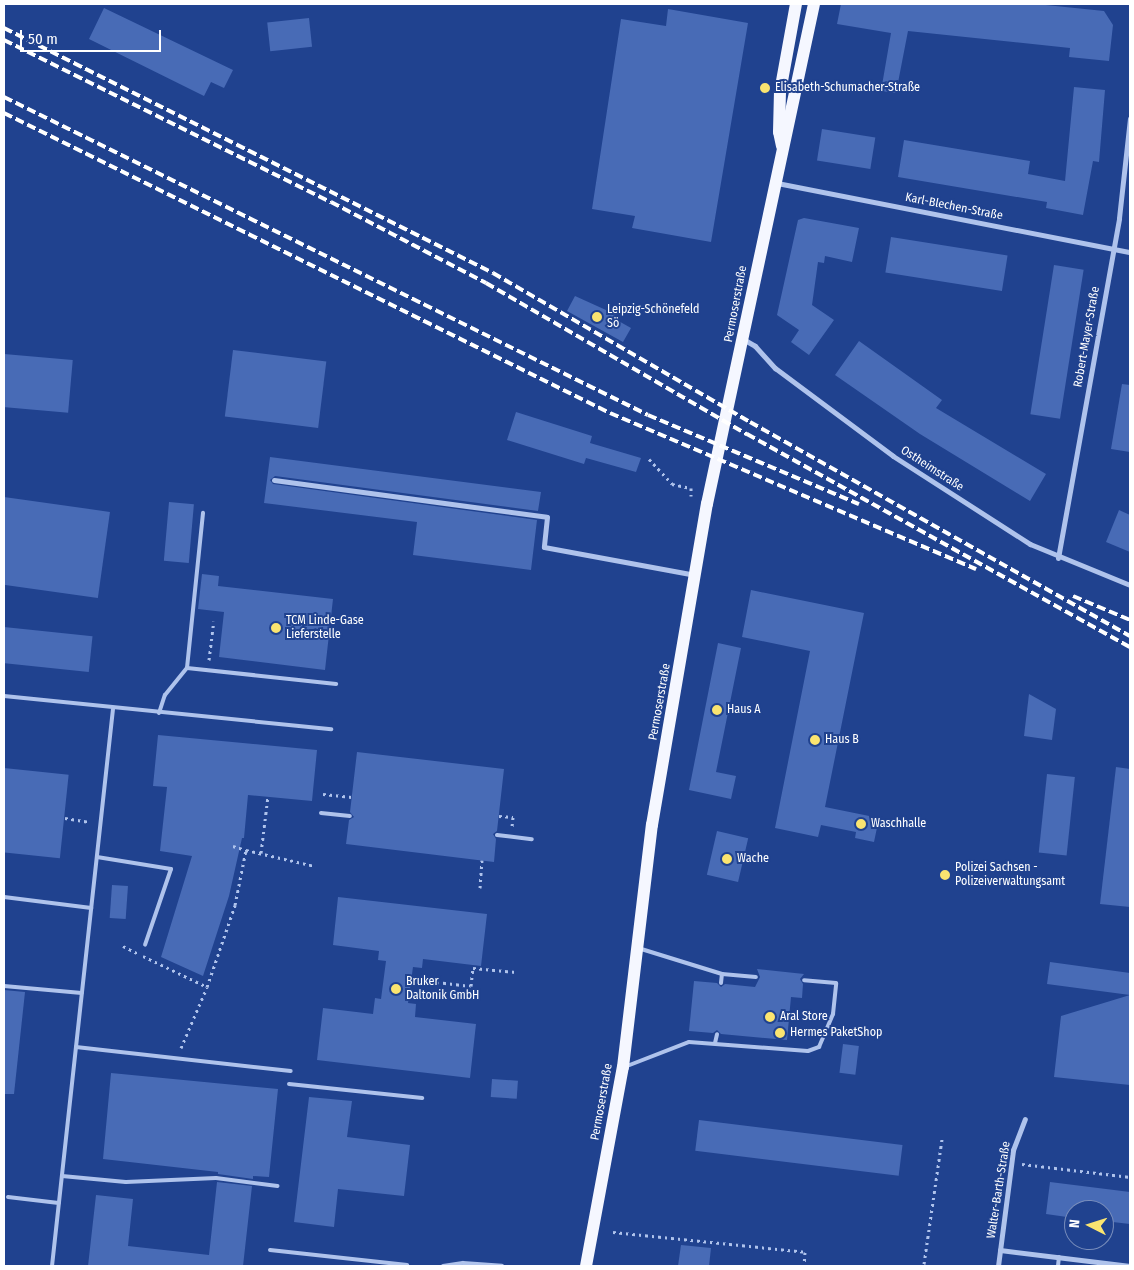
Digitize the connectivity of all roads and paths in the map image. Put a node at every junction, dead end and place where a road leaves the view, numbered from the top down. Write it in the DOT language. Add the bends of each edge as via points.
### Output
graph roads {
  1 [pos="796,4"];
  2 [pos="814,4"];
  3 [pos="1130,119"];
  4 [pos="782,146"];
  5 [pos="774,182"];
  6 [pos="1113,248"];
  7 [pos="1130,252"];
  8 [pos="743,339"];
  9 [pos="649,458"];
  10 [pos="274,480"];
  11 [pos="691,502"];
  12 [pos="203,513"];
  13 [pos="1058,558"];
  14 [pos="696,575"];
  15 [pos="1130,585"];
  16 [pos="214,621"];
  17 [pos="187,668"];
  18 [pos="208,671"];
  19 [pos="336,684"];
  20 [pos="4,696"];
  21 [pos="113,709"];
  22 [pos="159,713"];
  23 [pos="331,729"];
  24 [pos="323,794"];
  25 [pos="268,796"];
  26 [pos="352,797"];
  27 [pos="321,813"];
  28 [pos="350,816"];
  29 [pos="499,816"];
  30 [pos="65,818"];
  31 [pos="100,823"];
  32 [pos="497,835"];
  33 [pos="511,837"];
  34 [pos="532,839"];
  35 [pos="233,846"];
  36 [pos="246,850"];
  37 [pos="261,853"];
  38 [pos="97,857"];
  39 [pos="482,860"];
  40 [pos="315,866"];
  41 [pos="480,888"];
  42 [pos="4,897"];
  43 [pos="91,908"];
  44 [pos="145,945"];
  45 [pos="123,946"];
  46 [pos="636,948"];
  47 [pos="516,972"];
  48 [pos="722,974"];
  49 [pos="756,977"];
  50 [pos="411,979"];
  51 [pos="804,980"];
  52 [pos="721,983"];
  53 [pos="4,986"];
  54 [pos="207,988"];
  55 [pos="82,994"];
  56 [pos="717,1034"];
  57 [pos="715,1043"];
  58 [pos="76,1047"];
  59 [pos="176,1058"];
  60 [pos="623,1067"];
  61 [pos="291,1072"];
  62 [pos="289,1084"];
  63 [pos="422,1098"];
  64 [pos="1025,1119"];
  65 [pos="942,1138"];
  66 [pos="1011,1163"];
  67 [pos="62,1176"];
  68 [pos="1130,1177"];
  69 [pos="277,1186"];
  70 [pos="8,1197"];
  71 [pos="59,1204"];
  72 [pos="613,1232"];
  73 [pos="270,1250"];
  74 [pos="1000,1250"];
  75 [pos="1059,1257"];
  76 [pos="924,1264"];
  77 [pos="52,1266"];
  78 [pos="407,1266"];
  79 [pos="443,1266"];
  80 [pos="502,1266"];
  81 [pos="586,1266"];
  82 [pos="804,1266"];
  83 [pos="998,1266"];
  84 [pos="1058,1266"];
  85 [pos="1130,1266"];
  1 -- 4 [label="main road, Permoserstraße" via="780,92"];
  2 -- 4 [label="main road, Permoserstraße" via="788,137"];
  3 -- 6 [label="street, Robert-Mayer-Straße"];
  4 -- 5 [label="main road, Permoserstraße"];
  5 -- 6 [label="street, Karl-Blechen-Straße"];
  5 -- 8 [label="main road, Permoserstraße"];
  6 -- 7 [label="street, Karl-Blechen-Straße"];
  6 -- 13 [label="street, Robert-Mayer-Straße"];
  8 -- 13 [label="street, Ostheimstraße" via="755,346 775,368 893,456 1030,544"];
  8 -- 14 [label="main road, Permoserstraße" via="707,504"];
  9 -- 11 [label="path" via="672,484 691,488"];
  10 -- 14 [label="street" via="547,517 544,546"];
  12 -- 17 [label="lane"];
  13 -- 15 [label="street, Ostheimstraße"];
  14 -- 46 [label="main road, Permoserstraße" via="652,825"];
  16 -- 18 [label="path"];
  17 -- 18 [label="lane"];
  17 -- 22 [label="lane" via="165,695"];
  18 -- 19 [label="lane"];
  20 -- 21 [label="lane"];
  21 -- 22 [label="lane"];
  21 -- 31 [label="lane"];
  22 -- 23 [label="lane"];
  24 -- 26 [label="path"];
  25 -- 37 [label="path"];
  27 -- 28 [label="lane"];
  29 -- 33 [label="path" via="514,818"];
  30 -- 31 [label="path"];
  31 -- 38 [label="lane"];
  32 -- 33 [label="lane"];
  33 -- 34 [label="lane"];
  35 -- 36 [label="path"];
  36 -- 37 [label="path"];
  36 -- 54 [label="path" via="235,904"];
  37 -- 40 [label="path"];
  38 -- 43 [label="lane"];
  38 -- 44 [label="lane" via="171,869"];
  39 -- 41 [label="path"];
  42 -- 43 [label="lane"];
  43 -- 55 [label="lane"];
  45 -- 54 [label="path"];
  46 -- 48 [label="lane"];
  46 -- 60 [label="main road, Permoserstraße"];
  47 -- 50 [label="path" via="473,968 471,986"];
  48 -- 49 [label="lane"];
  48 -- 52 [label="lane"];
  51 -- 57 [label="lane" via="836,983 833,1014 819,1046 808,1051"];
  53 -- 55 [label="lane"];
  54 -- 59 [label="path"];
  55 -- 58 [label="lane"];
  56 -- 57 [label="lane"];
  57 -- 60 [label="lane" via="689,1042"];
  58 -- 59 [label="lane"];
  58 -- 67 [label="lane"];
  59 -- 61 [label="lane"];
  60 -- 81 [label="main road, Permoserstraße"];
  62 -- 63 [label="lane"];
  64 -- 66 [label="street, Walter-Barth-Straße"];
  65 -- 76 [label="path"];
  66 -- 68 [label="path"];
  66 -- 74 [label="street, Walter-Barth-Straße"];
  67 -- 69 [label="lane" via="126,1182 216,1178"];
  67 -- 71 [label="lane"];
  70 -- 71 [label="lane"];
  71 -- 77 [label="lane"];
  72 -- 82 [label="path" via="806,1252"];
  73 -- 78 [label="lane"];
  74 -- 75 [label="street"];
  74 -- 83 [label="street, Walter-Barth-Straße"];
  75 -- 84 [label="lane"];
  75 -- 85 [label="street"];
  79 -- 80 [label="lane" via="463,1263"];
}
